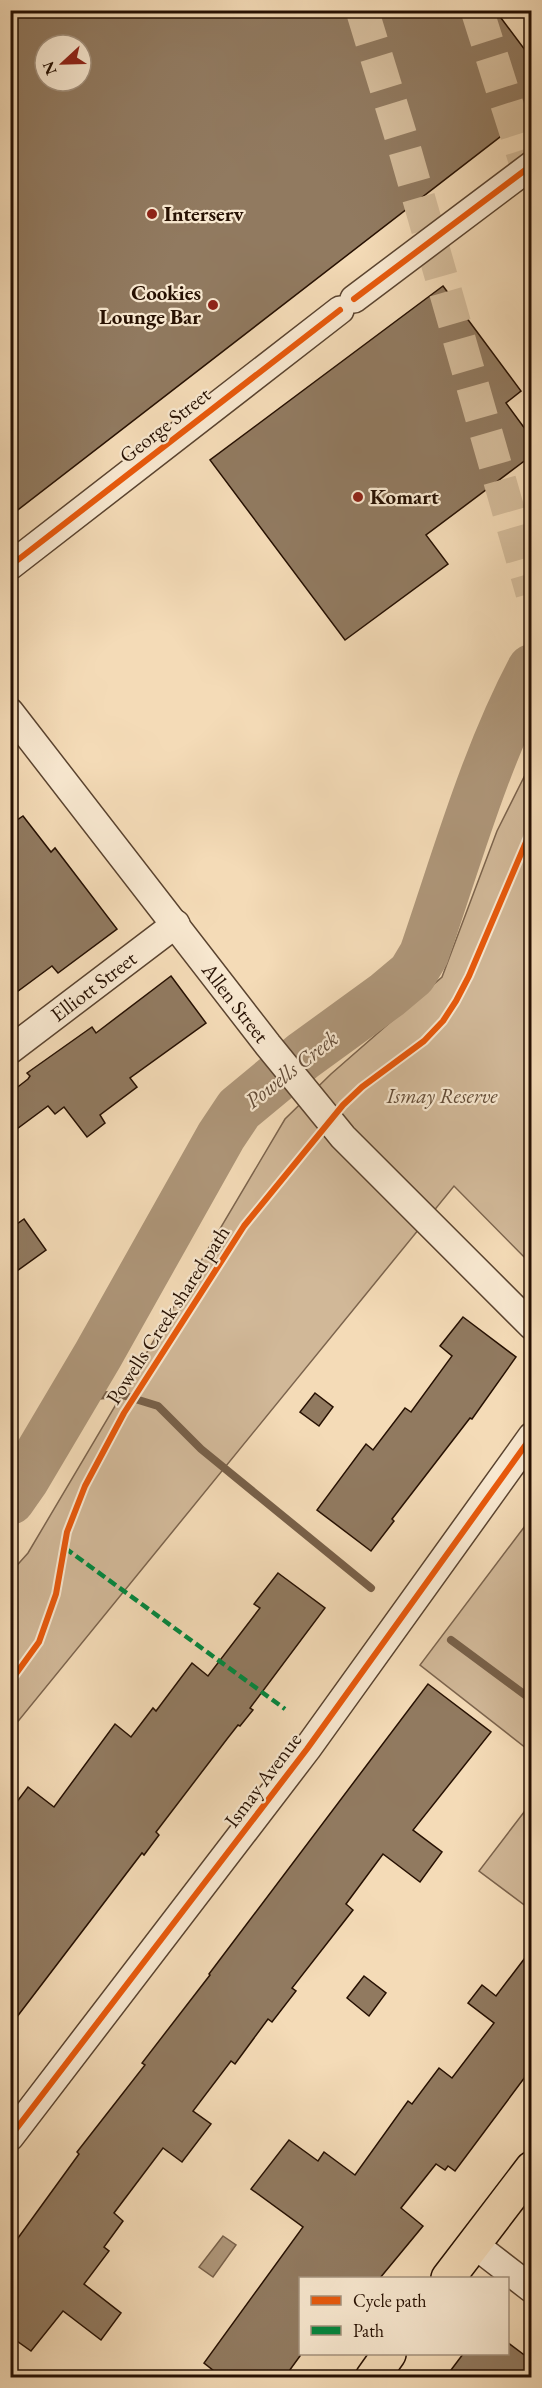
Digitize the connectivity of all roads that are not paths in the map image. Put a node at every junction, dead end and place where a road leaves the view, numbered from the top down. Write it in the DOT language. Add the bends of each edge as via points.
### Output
graph roads {
  1 [pos="531,165"];
  2 [pos="10,566"];
  3 [pos="10,712"];
  4 [pos="176,924"];
  5 [pos="10,1050"];
  6 [pos="531,1326"];
  7 [pos="531,1436"];
  8 [pos="10,2137"];
  9 [pos="531,2168"];
  10 [pos="475,2245"];
  11 [pos="449,2277"];
  12 [pos="531,2289"];
  13 [pos="389,2355"];
  14 [pos="372,2378"];
  1 -- 2 [label="street, George Street"];
  3 -- 4 [label="street, Allen Street"];
  4 -- 5 [label="street, Elliott Street"];
  4 -- 6 [label="street, Allen Street" via="348,1142"];
  7 -- 8 [label="street, Ismay Avenue" via="307,1749"];
  9 -- 10 [label="main road"];
  10 -- 11 [label="main road"];
  10 -- 12 [label="street"];
  13 -- 14 [label="main road"];
}
